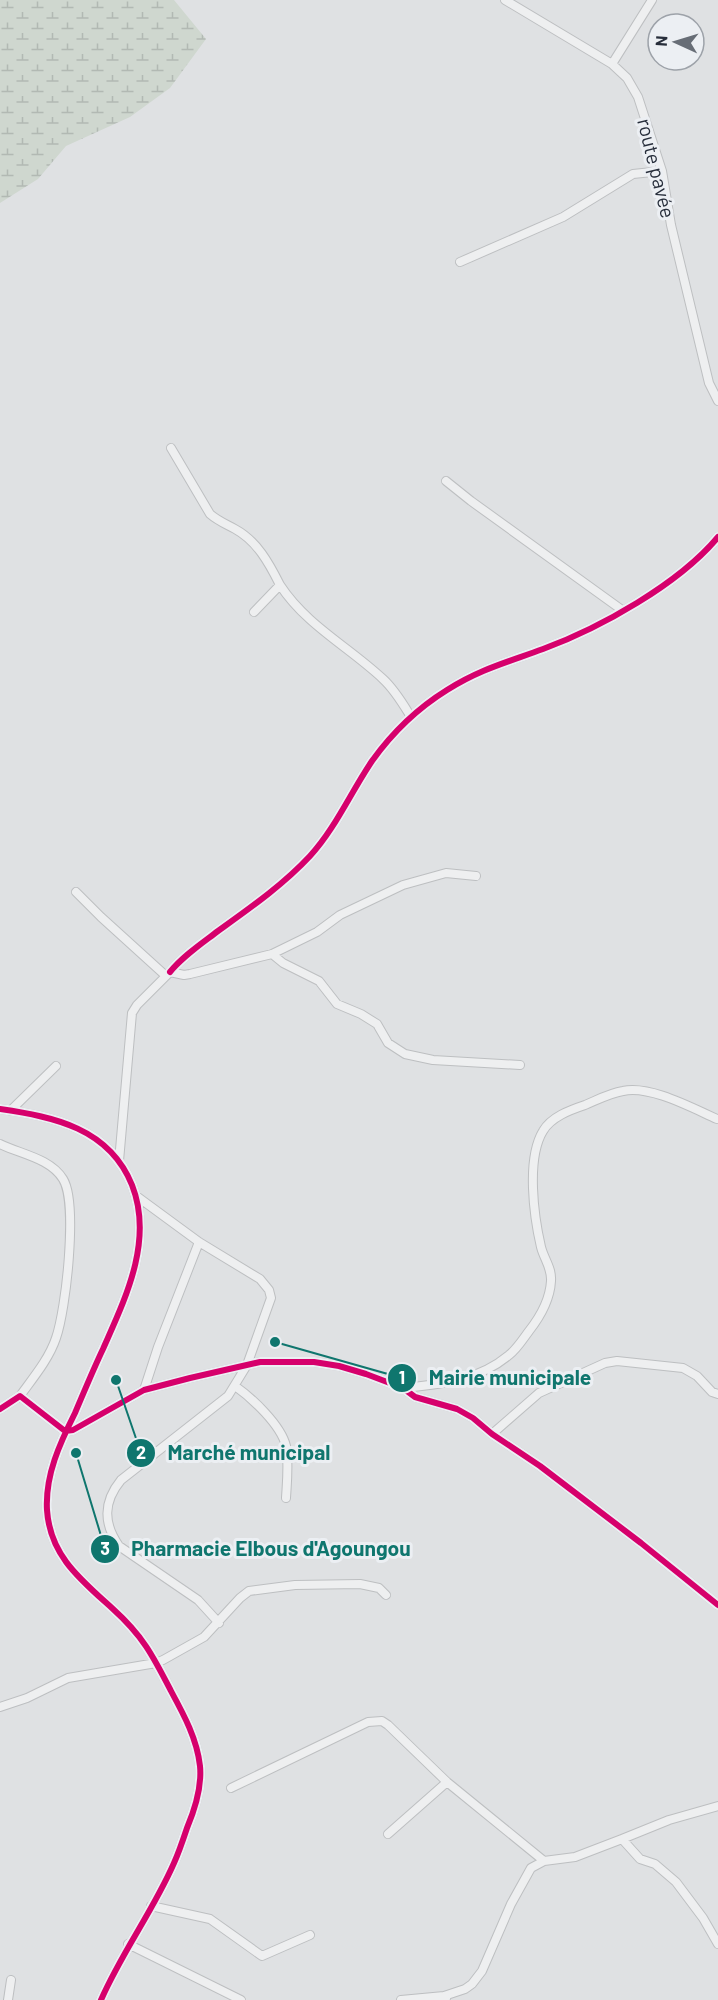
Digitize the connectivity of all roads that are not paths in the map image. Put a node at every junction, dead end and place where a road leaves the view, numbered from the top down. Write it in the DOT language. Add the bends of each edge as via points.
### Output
graph roads {
  1 [pos="506,0"];
  2 [pos="652,0"];
  3 [pos="612,64"];
  4 [pos="662,171"];
  5 [pos="460,262"];
  6 [pos="718,401"];
  7 [pos="171,448"];
  8 [pos="446,481"];
  9 [pos="718,537"];
  10 [pos="280,585"];
  11 [pos="622,610"];
  12 [pos="254,612"];
  13 [pos="411,717"];
  14 [pos="476,876"];
  15 [pos="76,892"];
  16 [pos="272,954"];
  17 [pos="168,974"];
  18 [pos="520,1065"];
  19 [pos="56,1066"];
  20 [pos="0,1109"];
  21 [pos="10,1111"];
  22 [pos="717,1119"];
  23 [pos="0,1143"];
  24 [pos="119,1161"];
  25 [pos="135,1195"];
  26 [pos="199,1242"];
  27 [pos="247,1365"];
  28 [pos="235,1386"];
  29 [pos="403,1388"];
  30 [pos="144,1390"];
  31 [pos="718,1394"];
  32 [pos="20,1396"];
  33 [pos="0,1409"];
  34 [pos="65,1431"];
  35 [pos="492,1434"];
  36 [pos="286,1498"];
  37 [pos="386,1595"];
  38 [pos="718,1605"];
  39 [pos="219,1623"];
  40 [pos="156,1663"];
  41 [pos="0,1707"];
  42 [pos="447,1782"];
  43 [pos="231,1788"];
  44 [pos="718,1806"];
  45 [pos="388,1834"];
  46 [pos="622,1839"];
  47 [pos="544,1861"];
  48 [pos="151,1906"];
  49 [pos="310,1935"];
  50 [pos="128,1944"];
  51 [pos="718,1944"];
  52 [pos="11,1980"];
  53 [pos="446,1998"];
  54 [pos="8,2000"];
  55 [pos="101,2000"];
  56 [pos="241,2000"];
  57 [pos="401,2000"];
  1 -- 3 [label="street, route pavée"];
  2 -- 3 [label="street"];
  3 -- 4 [label="street, route pavée" via="627,78 638,97"];
  4 -- 5 [label="street" via="633,174 563,217"];
  4 -- 6 [label="street, route pavée" via="671,225"];
  7 -- 10 [label="street" via="210,514 255,545"];
  8 -- 11 [label="street"];
  9 -- 11 [label="street" via="672,578"];
  10 -- 12 [label="street"];
  10 -- 13 [label="street" via="322,631 384,680"];
  11 -- 13 [label="street" via="544,649 462,680"];
  13 -- 17 [label="street" via="371,763 311,856 187,954"];
  14 -- 16 [label="street" via="446,873 403,885"];
  15 -- 17 [label="street"];
  16 -- 17 [label="street" via="184,975"];
  16 -- 18 [label="street" via="319,981 337,1004 377,1024 388,1043 405,1054 433,1060"];
  17 -- 24 [label="street" via="132,1013"];
  19 -- 21 [label="street"];
  20 -- 21 [label="street"];
  21 -- 24 [label="street" via="52,1118 68,1125 102,1143"];
  22 -- 29 [label="street" via="637,1089 622,1091 556,1118 543,1130 534,1160 538,1231 551,1281 548,1298 534,1325 511,1354 475,1376"];
  23 -- 32 [label="street" via="55,1170 68,1190 70,1210 68,1268 58,1332 50,1353"];
  24 -- 25 [label="street"];
  25 -- 26 [label="street"];
  25 -- 34 [label="street" via="139,1238 128,1291"];
  26 -- 27 [label="street" via="261,1279 269,1290 271,1298"];
  26 -- 30 [label="street"];
  27 -- 28 [label="street"];
  27 -- 29 [label="street" via="314,1362 366,1374"];
  27 -- 30 [label="street"];
  28 -- 36 [label="street" via="278,1428 286,1445"];
  28 -- 39 [label="street" via="223,1400 121,1480 111,1492 107,1516 110,1534 119,1546 198,1600"];
  29 -- 35 [label="street" via="430,1402 457,1409"];
  30 -- 34 [label="street"];
  31 -- 35 [label="street" via="683,1368 605,1363 539,1393"];
  32 -- 33 [label="street"];
  32 -- 34 [label="street"];
  34 -- 40 [label="street" via="47,1490 53,1538 69,1567 130,1626"];
  35 -- 38 [label="street" via="549,1473"];
  37 -- 39 [label="street" via="379,1587 360,1584 266,1588 249,1591"];
  39 -- 40 [label="street" via="194,1644"];
  40 -- 41 [label="street" via="68,1678"];
  40 -- 48 [label="street" via="190,1728 200,1782 174,1863"];
  42 -- 43 [label="street" via="388,1725 375,1721"];
  42 -- 45 [label="street"];
  42 -- 47 [label="street"];
  44 -- 46 [label="street"];
  46 -- 47 [label="street" via="575,1857"];
  46 -- 51 [label="street" via="640,1859 663,1869 676,1882"];
  47 -- 53 [label="street" via="531,1868 524,1879 489,1957 472,1984"];
  48 -- 49 [label="street" via="210,1919 262,1956"];
  48 -- 50 [label="street"];
  50 -- 55 [label="street"];
  50 -- 56 [label="street"];
  52 -- 54 [label="street"];
  53 -- 57 [label="street"];
}
